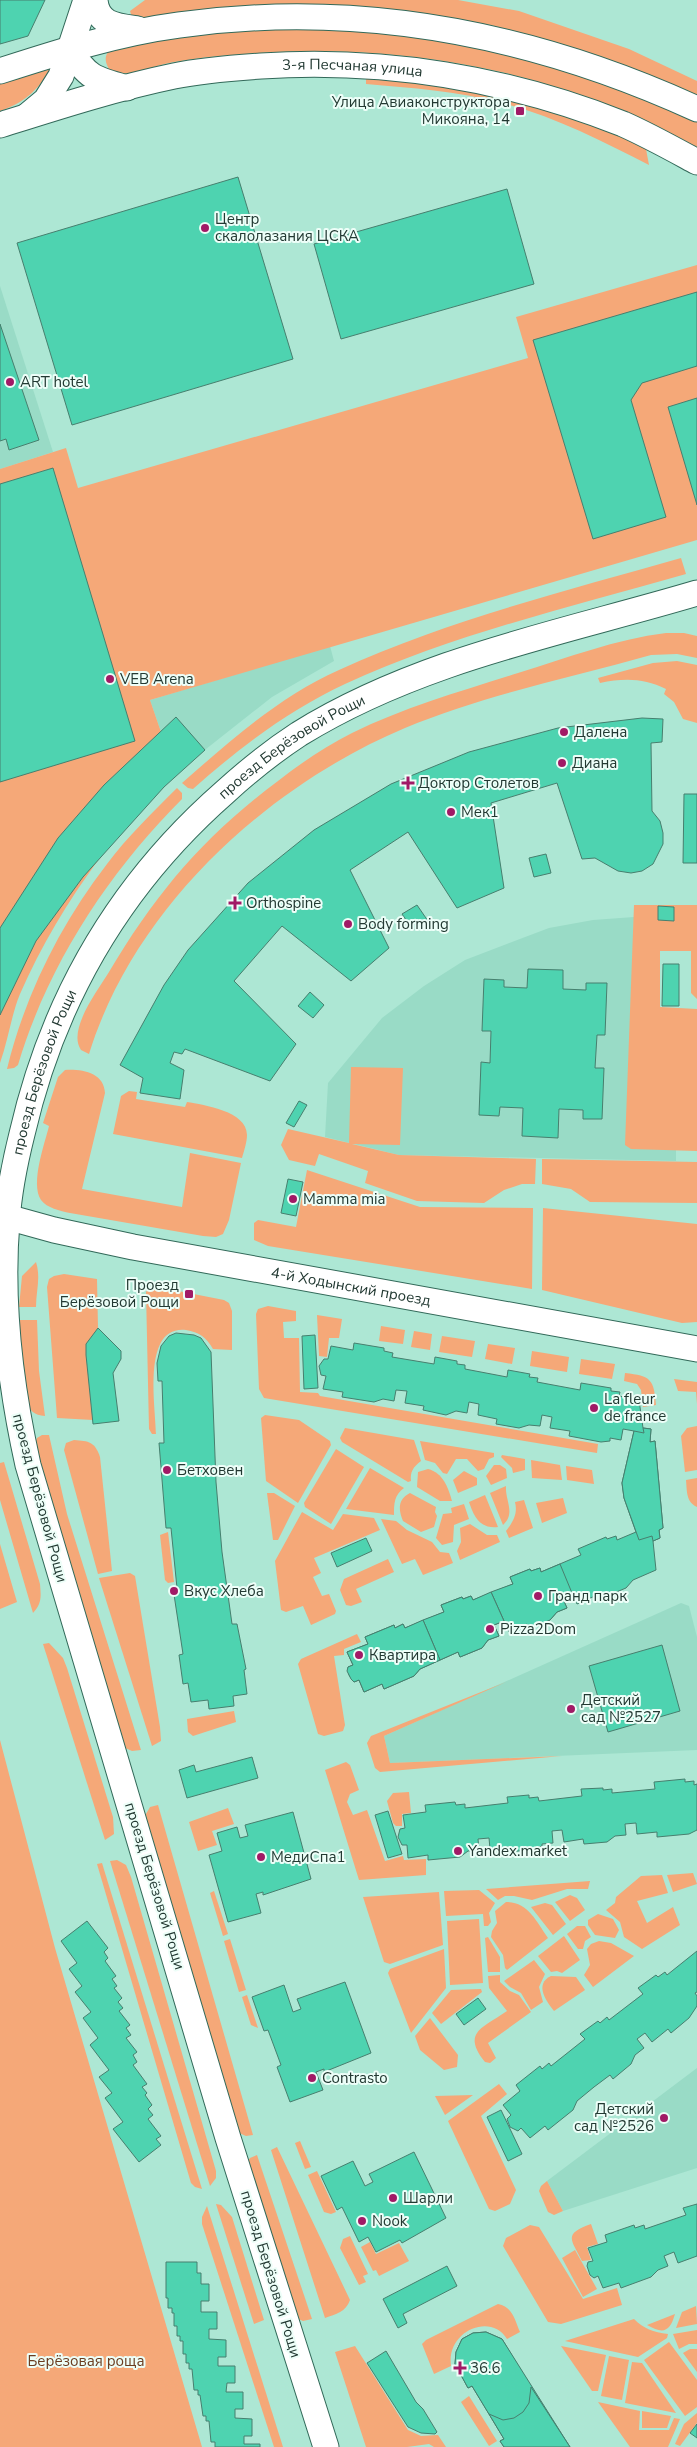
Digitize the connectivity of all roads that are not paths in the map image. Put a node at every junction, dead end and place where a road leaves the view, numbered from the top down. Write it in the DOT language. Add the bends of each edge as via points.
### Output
graph roads {
  1 [pos="86,0"];
  2 [pos="94,0"];
  3 [pos="148,30"];
  4 [pos="69,49"];
  5 [pos="0,71"];
  6 [pos="127,88"];
  7 [pos="697,109"];
  8 [pos="26,117"];
  9 [pos="0,125"];
  10 [pos="697,162"];
  11 [pos="697,593"];
  12 [pos="650,607"];
  13 [pos="697,610"];
  14 [pos="7,1217"];
  15 [pos="697,1349"];
  16 [pos="326,2447"];
  1 -- 4 [label="street"];
  2 -- 3 [label="street" via="104,22"];
  3 -- 4 [label="street"];
  3 -- 7 [label="street" via="255,17 411,24 490,36 567,57 640,83"];
  4 -- 5 [label="street"];
  4 -- 6 [label="street" via="83,71"];
  4 -- 8 [label="street" via="61,76 46,100"];
  6 -- 8 [label="street, 3-я Песчаная улица"];
  6 -- 10 [label="street, 3-я Песчаная улица" via="218,69 276,65 332,64 443,74 560,101 624,125"];
  8 -- 9 [label="street, 3-я Песчаная улица"];
  11 -- 12 [label="street, проезд Берёзовой Рощи"];
  12 -- 13 [label="street"];
  12 -- 14 [label="street, проезд Берёзовой Рощи" via="466,659 353,705 299,734 248,772 171,842 136,884 82,970 49,1045 28,1105"];
  14 -- 15 [label="street, 4-й Ходынский проезд" via="132,1248"];
  14 -- 16 [label="street, проезд Берёзовой Рощи" via="4,1256 7,1335 15,1406 28,1465 228,2138"];
}
